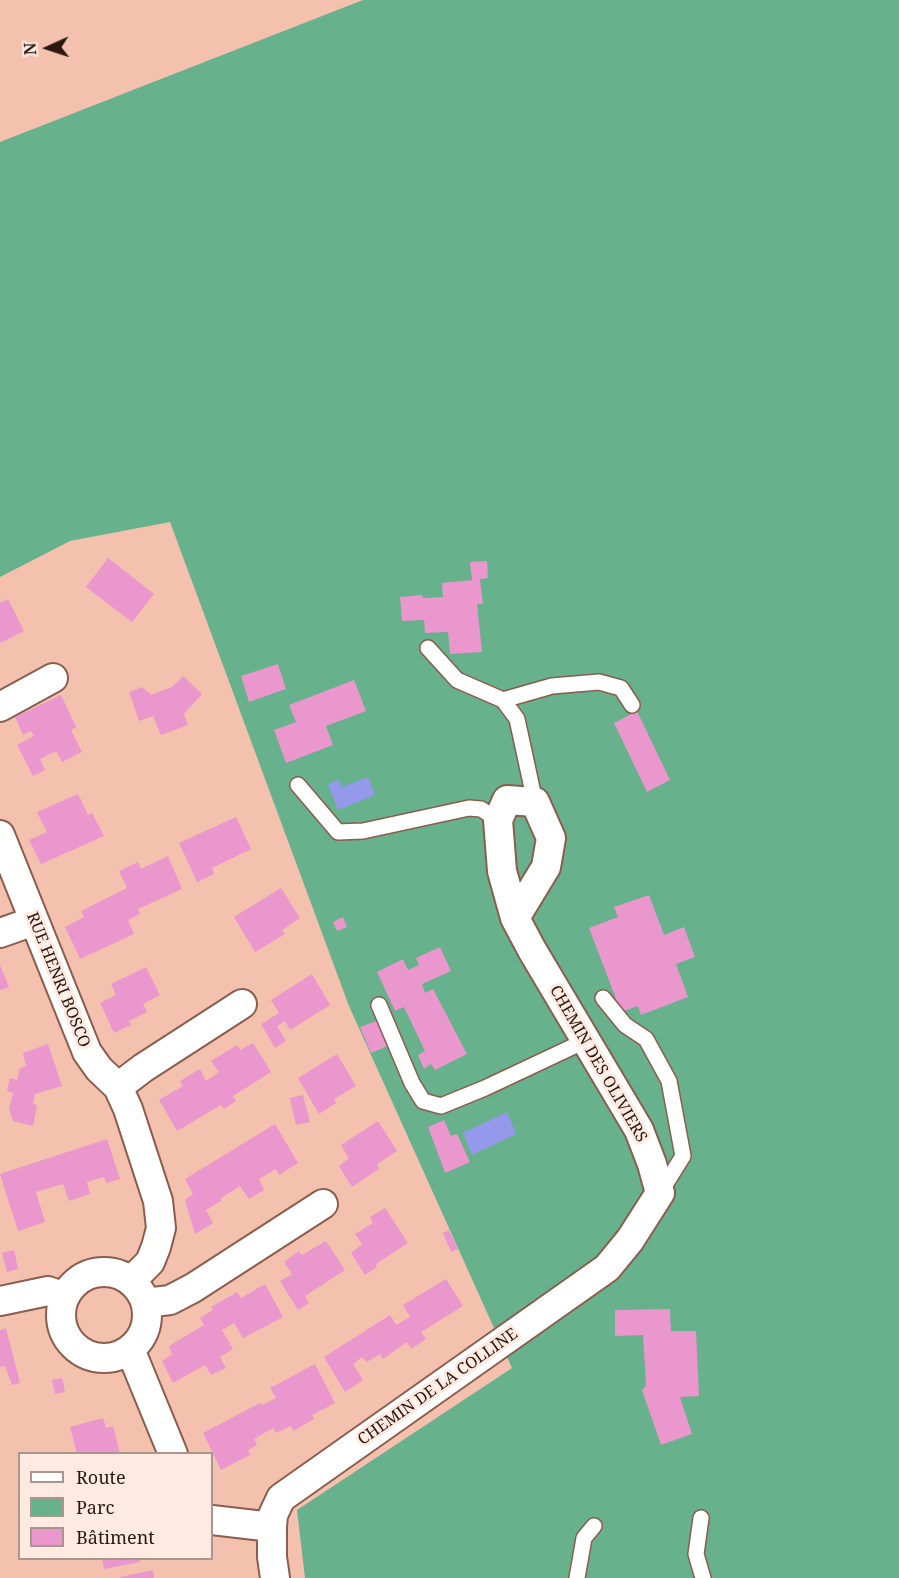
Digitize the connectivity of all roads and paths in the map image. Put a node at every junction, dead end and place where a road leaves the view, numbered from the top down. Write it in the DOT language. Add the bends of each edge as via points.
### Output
graph roads {
  1 [pos="428,648"];
  2 [pos="53,678"];
  3 [pos="503,700"];
  4 [pos="632,705"];
  5 [pos="0,707"];
  6 [pos="298,785"];
  7 [pos="535,802"];
  8 [pos="498,820"];
  9 [pos="0,835"];
  10 [pos="514,918"];
  11 [pos="34,921"];
  12 [pos="0,933"];
  13 [pos="603,998"];
  14 [pos="242,1004"];
  15 [pos="379,1005"];
  16 [pos="587,1040"];
  17 [pos="118,1088"];
  18 [pos="653,1203"];
  19 [pos="323,1204"];
  20 [pos="138,1292"];
  21 [pos="65,1297"];
  22 [pos="0,1301"];
  23 [pos="130,1349"];
  24 [pos="172,1452"];
  25 [pos="701,1518"];
  26 [pos="213,1520"];
  27 [pos="594,1526"];
  28 [pos="272,1527"];
  29 [pos="275,1578"];
  30 [pos="577,1578"];
  31 [pos="703,1578"];
  1 -- 3 [label="lane" via="457,680"];
  2 -- 5 [label="street"];
  3 -- 4 [label="lane" via="552,686 599,682 621,688"];
  3 -- 7 [label="lane" via="517,719"];
  6 -- 8 [label="lane" via="338,832 363,831 469,808 481,809"];
  7 -- 8 [label="street" via="507,800"];
  7 -- 10 [label="street" via="551,838 550,848 546,867"];
  8 -- 10 [label="street, CHEMIN DES OLIVIERS" via="502,871"];
  9 -- 11 [label="street, RUE HENRI BOSCO"];
  10 -- 16 [label="street, CHEMIN DES OLIVIERS"];
  11 -- 12 [label="street"];
  11 -- 17 [label="street, RUE HENRI BOSCO" via="87,1052"];
  13 -- 18 [label="lane" via="624,1025 646,1039 669,1080 683,1156"];
  14 -- 17 [label="street"];
  15 -- 16 [label="lane" via="423,1101 441,1106"];
  16 -- 18 [label="street, CHEMIN DES OLIVIERS" via="639,1130"];
  17 -- 20 [label="street, RUE HENRI BOSCO" via="140,1141 161,1228"];
  18 -- 28 [label="street, CHEMIN DE LA COLLINE" via="607,1268 281,1498"];
  19 -- 20 [label="street" via="170,1300"];
  20 -- 21 [label="street" via="114,1272 92,1273 73,1284"];
  20 -- 23 [label="street" via="146,1327"];
  21 -- 22 [label="street" via="48,1291"];
  21 -- 23 [label="street" via="61,1312 63,1328 76,1348 101,1358 116,1357"];
  23 -- 24 [label="street"];
  25 -- 31 [label="lane" via="696,1554"];
  26 -- 28 [label="street"];
  27 -- 30 [label="lane" via="584,1538"];
  28 -- 29 [label="street, CHEMIN DE LA COLLINE"];
}
